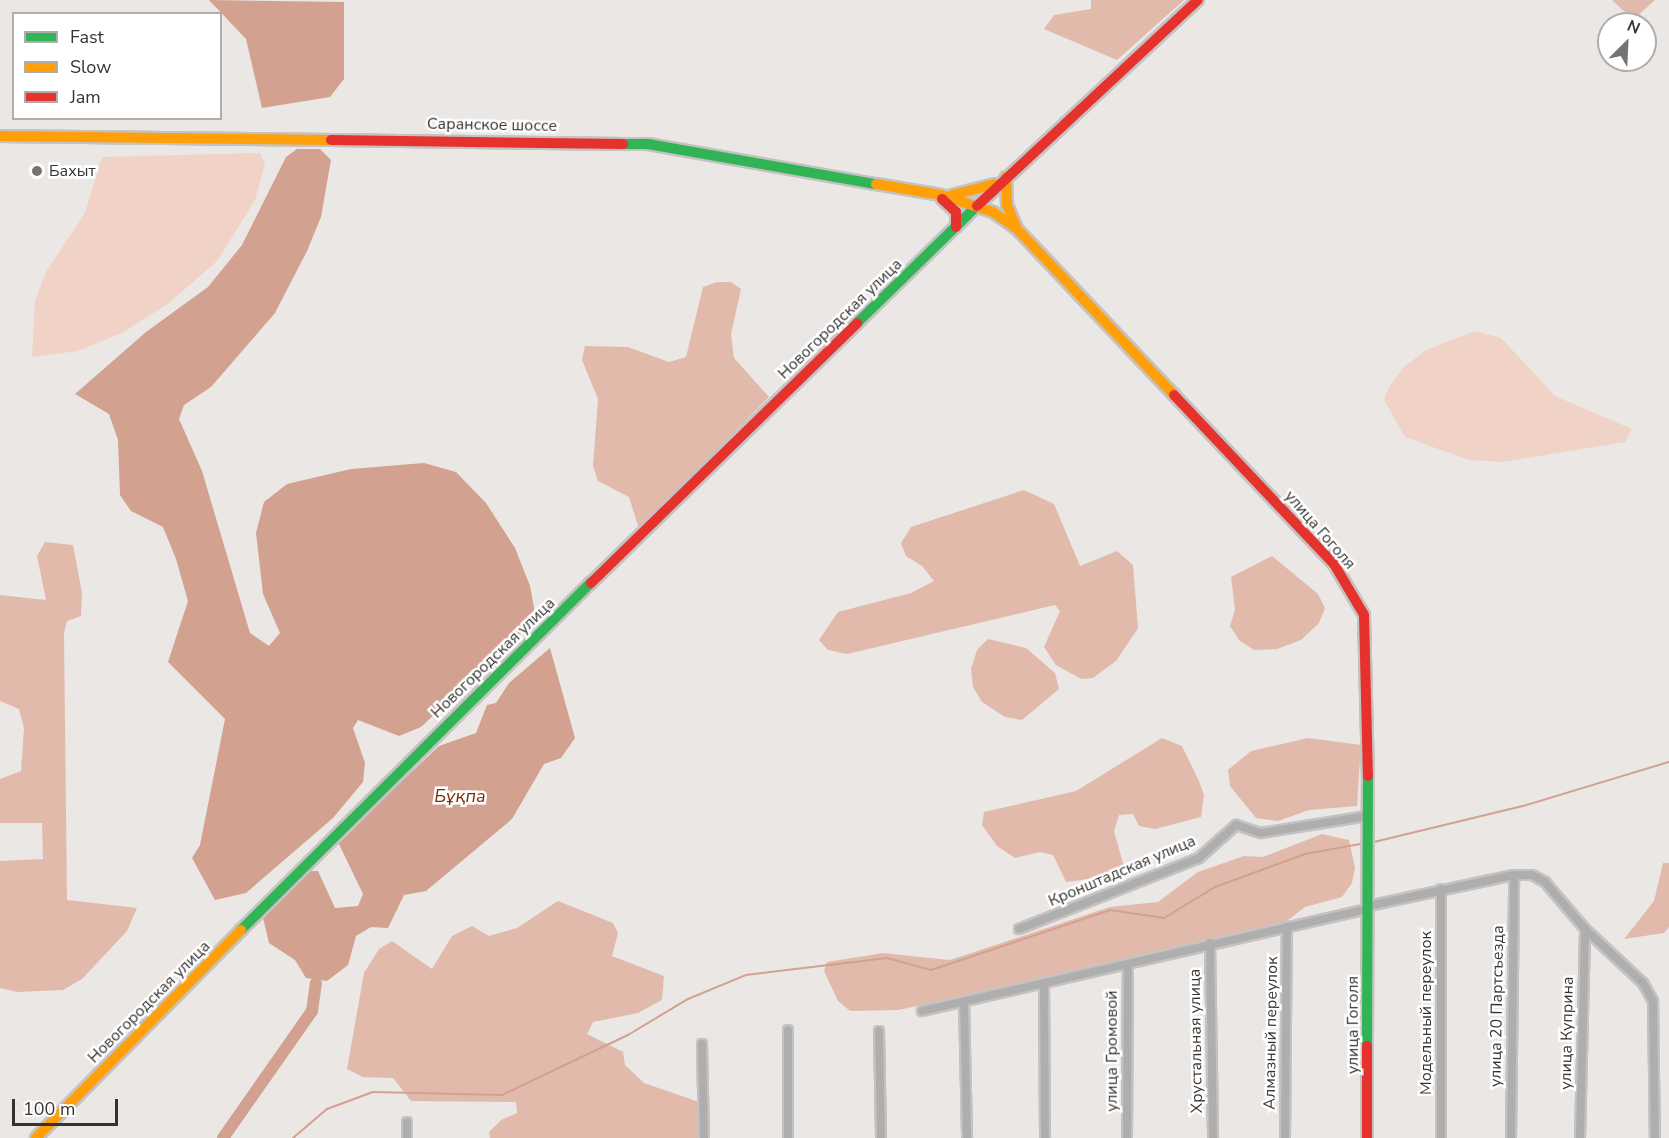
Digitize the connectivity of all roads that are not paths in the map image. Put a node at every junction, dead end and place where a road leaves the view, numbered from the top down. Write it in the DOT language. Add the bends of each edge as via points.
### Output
graph roads {
  1 [pos="1198,0"];
  2 [pos="0,136"];
  3 [pos="1006,177"];
  4 [pos="927,193"];
  5 [pos="941,195"];
  6 [pos="977,206"];
  7 [pos="956,227"];
  8 [pos="1017,229"];
  9 [pos="1367,816"];
  10 [pos="1514,875"];
  11 [pos="1441,889"];
  12 [pos="1368,908"];
  13 [pos="1287,927"];
  14 [pos="1019,928"];
  15 [pos="1585,929"];
  16 [pos="1210,943"];
  17 [pos="1128,964"];
  18 [pos="1044,987"];
  19 [pos="964,1002"];
  20 [pos="922,1011"];
  21 [pos="788,1030"];
  22 [pos="879,1031"];
  23 [pos="702,1044"];
  24 [pos="407,1122"];
  25 [pos="36,1138"];
  26 [pos="407,1138"];
  27 [pos="704,1138"];
  28 [pos="788,1138"];
  29 [pos="881,1138"];
  30 [pos="967,1138"];
  31 [pos="1045,1138"];
  32 [pos="1127,1138"];
  33 [pos="1213,1138"];
  34 [pos="1285,1138"];
  35 [pos="1367,1138"];
  36 [pos="1441,1138"];
  37 [pos="1511,1138"];
  38 [pos="1580,1138"];
  39 [pos="1655,1138"];
  1 -- 3 [label="main road, Новогородская улица"];
  2 -- 4 [label="main road, Саранское шоссе" via="648,144"];
  3 -- 5 [label="main road" via="966,195"];
  3 -- 6 [label="main road, Новогородская улица"];
  3 -- 8 [label="main road" via="1007,205"];
  4 -- 5 [label="main road, Саранское шоссе"];
  4 -- 7 [label="main road" via="951,203"];
  5 -- 6 [label="main road, Саранское шоссе"];
  6 -- 7 [label="main road, Новогородская улица"];
  6 -- 8 [label="main road, улица Гоголя"];
  7 -- 25 [label="main road, Новогородская улица" via="394,775"];
  8 -- 9 [label="main road, улица Гоголя" via="1334,564 1353,592 1364,615 1368,655"];
  9 -- 12 [label="main road, улица Гоголя"];
  9 -- 14 [label="street, Кронштадская улица" via="1261,833 1236,825 1199,858"];
  10 -- 11 [label="street"];
  10 -- 15 [label="street" via="1532,875 1545,882"];
  10 -- 37 [label="street, улица 20 Партсъезда"];
  11 -- 12 [label="street"];
  11 -- 36 [label="street, Модельный переулок"];
  12 -- 13 [label="street"];
  12 -- 35 [label="main road, улица Гоголя"];
  13 -- 16 [label="street"];
  13 -- 34 [label="street, Алмазный переулок"];
  15 -- 38 [label="street, улица Куприна"];
  15 -- 39 [label="street" via="1643,983 1653,1000"];
  16 -- 17 [label="street"];
  16 -- 33 [label="street, Хрустальная улица"];
  17 -- 18 [label="street"];
  17 -- 32 [label="street, улица Громовой"];
  18 -- 19 [label="street"];
  18 -- 31 [label="street"];
  19 -- 20 [label="street"];
  19 -- 30 [label="street"];
  21 -- 28 [label="street"];
  22 -- 29 [label="street"];
  23 -- 27 [label="street"];
  24 -- 26 [label="street"];
}
